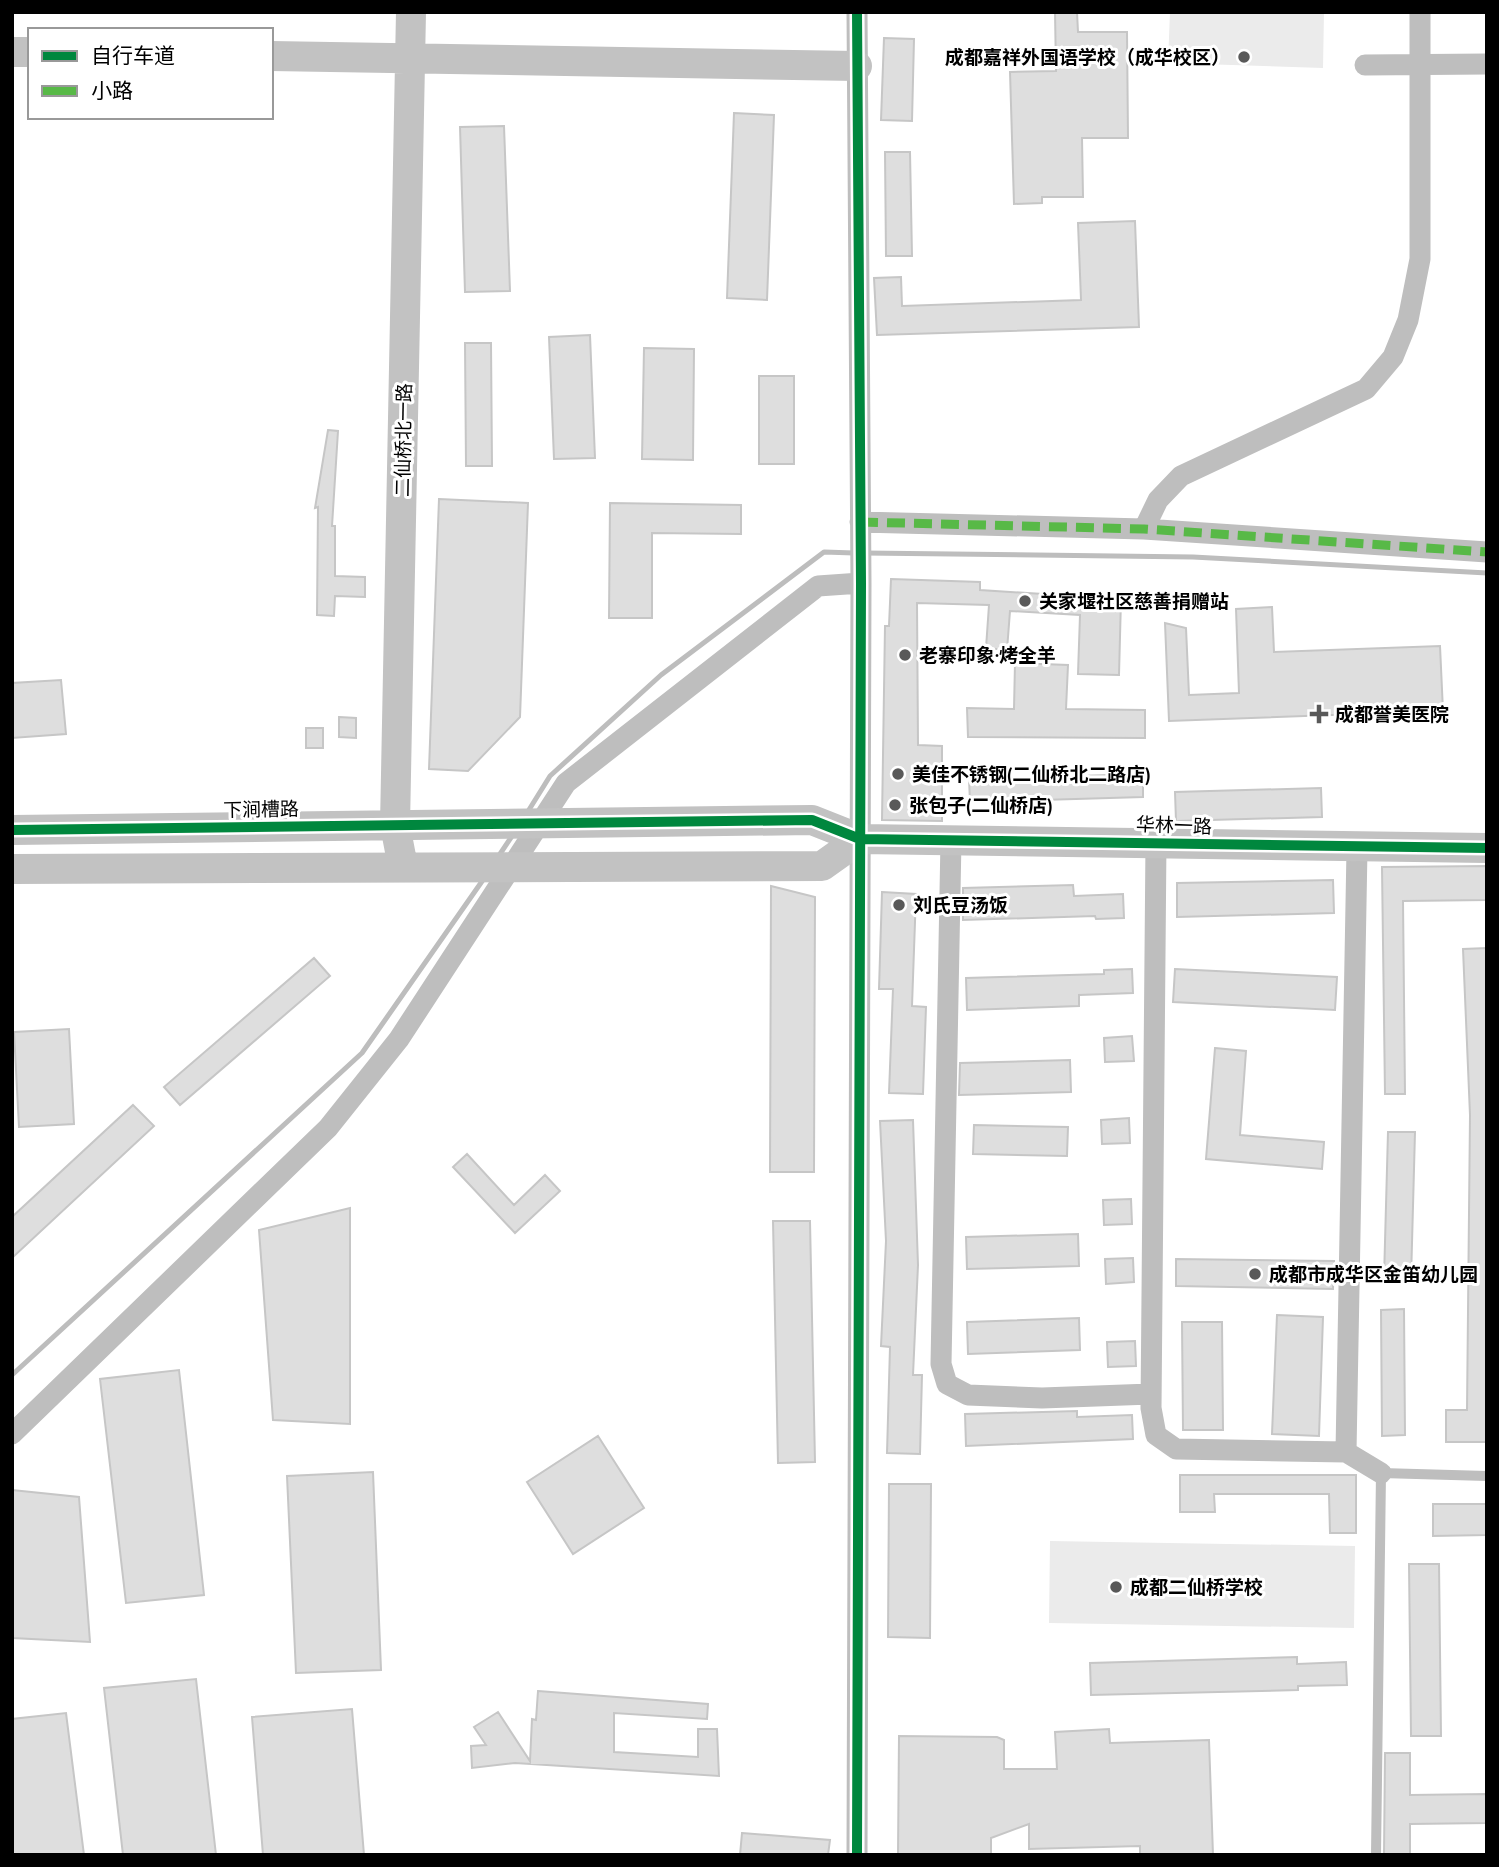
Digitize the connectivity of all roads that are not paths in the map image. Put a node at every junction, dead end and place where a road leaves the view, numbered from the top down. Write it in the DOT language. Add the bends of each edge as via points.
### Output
graph roads {
  1 [pos="411,12"];
  2 [pos="856,12"];
  3 [pos="1420,12"];
  4 [pos="273,56"];
  5 [pos="412,58"];
  6 [pos="1487,64"];
  7 [pos="1364,65"];
  8 [pos="857,66"];
  9 [pos="1420,66"];
  10 [pos="860,527"];
  11 [pos="1144,529"];
  12 [pos="1487,552"];
  13 [pos="861,579"];
  14 [pos="527,823"];
  15 [pos="395,825"];
  16 [pos="12,830"];
  17 [pos="860,839"];
  18 [pos="951,840"];
  19 [pos="1156,841"];
  20 [pos="1487,848"];
  21 [pos="1357,849"];
  22 [pos="403,867"];
  23 [pos="498,867"];
  24 [pos="12,869"];
  25 [pos="1151,1394"];
  26 [pos="12,1434"];
  27 [pos="1346,1452"];
  28 [pos="1381,1473"];
  29 [pos="1487,1476"];
  30 [pos="857,1855"];
  31 [pos="1376,1855"];
  1 -- 5 [label="street, 二仙桥北一路"];
  2 -- 8 [label="street"];
  3 -- 9 [label="street"];
  4 -- 5 [label="street"];
  5 -- 8 [label="street"];
  5 -- 15 [label="street, 二仙桥北一路"];
  6 -- 9 [label="street"];
  7 -- 9 [label="street"];
  8 -- 10 [label="street"];
  9 -- 11 [label="street" via="1420,259 1408,320 1393,357 1366,389 1181,476 1158,500"];
  10 -- 11 [label="street"];
  10 -- 13 [label="street"];
  11 -- 12 [label="street"];
  13 -- 14 [label="street" via="818,586 566,783"];
  13 -- 17 [label="street"];
  14 -- 15 [label="street, 下涧槽路"];
  14 -- 17 [label="street, 下涧槽路" via="812,820"];
  14 -- 23 [label="street"];
  15 -- 16 [label="street, 下涧槽路"];
  15 -- 22 [label="street, 二仙桥北一路"];
  17 -- 18 [label="street, 华林一路"];
  17 -- 23 [label="street" via="822,866"];
  17 -- 30 [label="street"];
  18 -- 19 [label="street, 华林一路"];
  18 -- 25 [label="street" via="941,1364 947,1384 968,1395"];
  19 -- 21 [label="street, 华林一路"];
  19 -- 25 [label="street"];
  20 -- 21 [label="street, 华林一路"];
  21 -- 27 [label="street"];
  22 -- 23 [label="street"];
  22 -- 24 [label="street"];
  23 -- 26 [label="street" via="399,1039 328,1128"];
  25 -- 27 [label="street" via="1156,1435 1177,1449"];
  27 -- 28 [label="street"];
  28 -- 29 [label="lane"];
  28 -- 31 [label="lane"];
}
